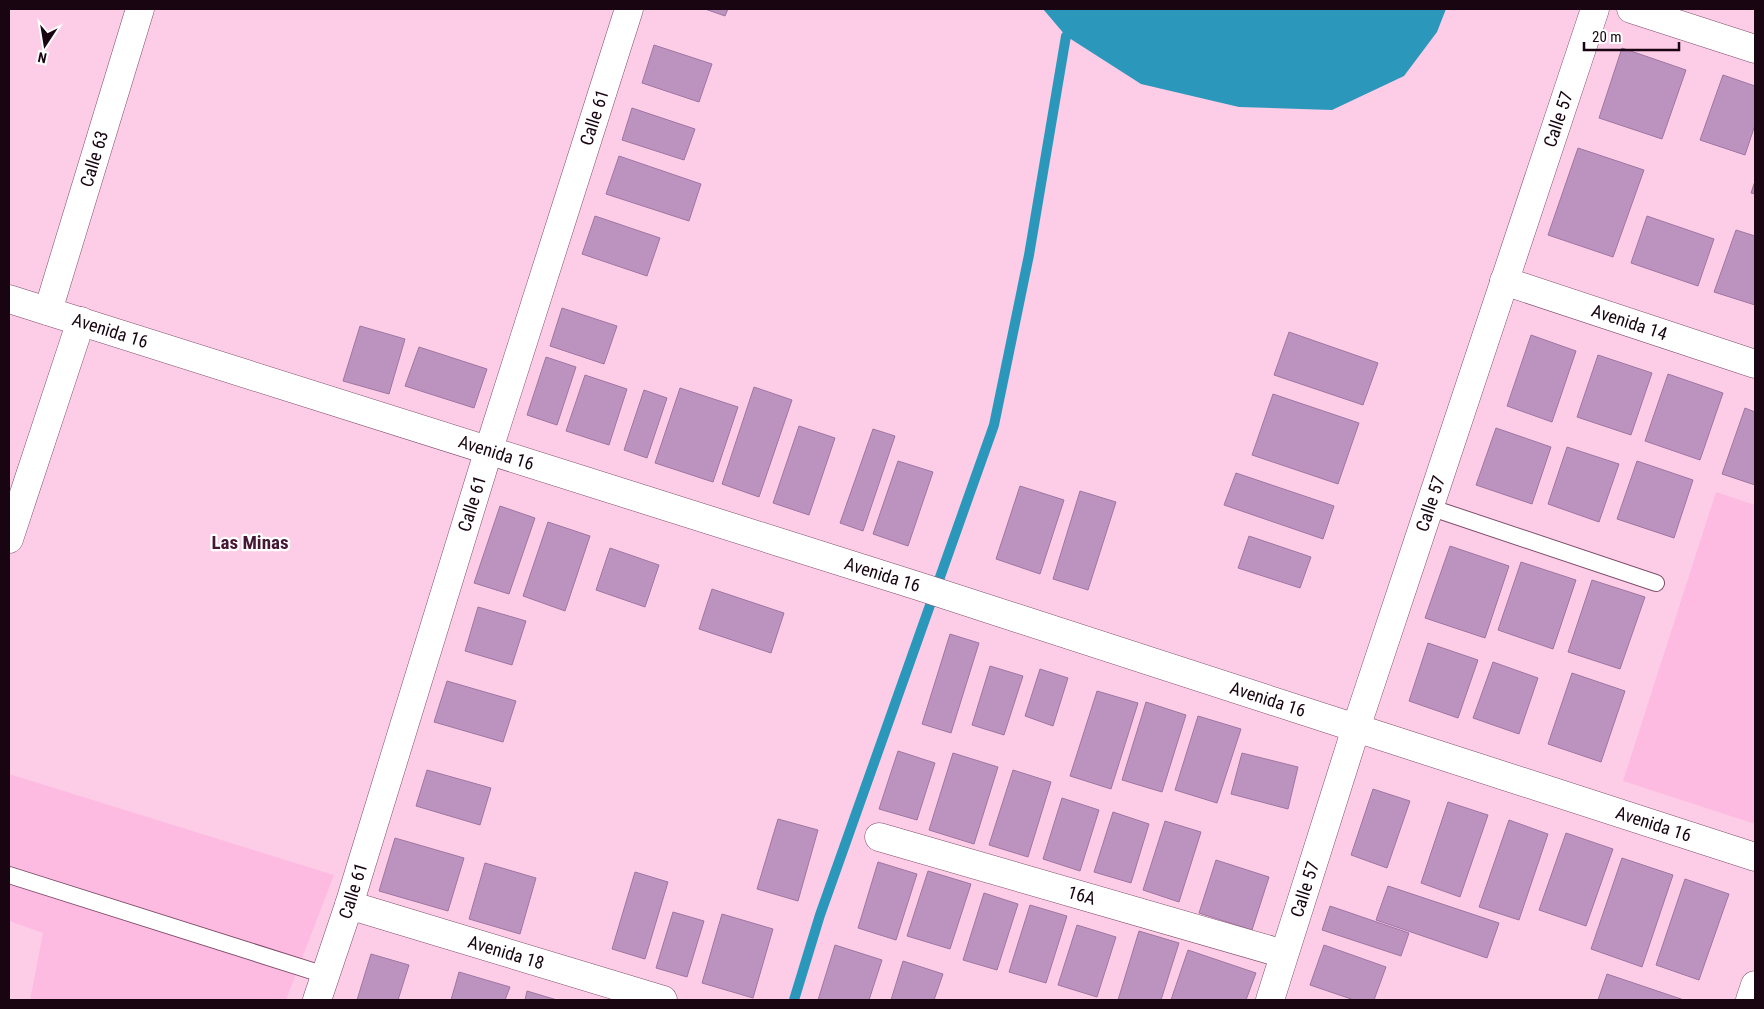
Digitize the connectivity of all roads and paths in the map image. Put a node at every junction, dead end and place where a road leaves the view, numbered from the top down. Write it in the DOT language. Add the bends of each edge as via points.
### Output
graph roads {
  1 [pos="140,9"];
  2 [pos="629,9"];
  3 [pos="1594,9"];
  4 [pos="1631,9"];
  5 [pos="1755,49"];
  6 [pos="1504,281"];
  7 [pos="9,298"];
  8 [pos="48,311"];
  9 [pos="81,321"];
  10 [pos="1755,364"];
  11 [pos="489,449"];
  12 [pos="1429,507"];
  13 [pos="9,539"];
  14 [pos="1656,583"];
  15 [pos="1356,728"];
  16 [pos="879,837"];
  17 [pos="1755,857"];
  18 [pos="9,875"];
  19 [pos="348,905"];
  20 [pos="1284,954"];
  21 [pos="1755,985"];
  22 [pos="321,988"];
  23 [pos="663,1000"];
  24 [pos="1270,1000"];
  25 [pos="1750,1000"];
  1 -- 8 [label="street, Calle 63"];
  2 -- 11 [label="street, Calle 61"];
  3 -- 6 [label="street, Calle 57"];
  4 -- 5 [label="street"];
  6 -- 10 [label="street, Avenida 14"];
  6 -- 12 [label="street, Calle 57"];
  7 -- 8 [label="street, Avenida 16"];
  8 -- 9 [label="street, Avenida 16"];
  9 -- 11 [label="street, Avenida 16"];
  9 -- 13 [label="street"];
  11 -- 15 [label="street, Avenida 16"];
  11 -- 19 [label="street, Calle 61"];
  12 -- 14 [label="lane"];
  12 -- 15 [label="street, Calle 57"];
  15 -- 17 [label="street, Avenida 16"];
  15 -- 20 [label="street, Calle 57"];
  16 -- 20 [label="street, 16A"];
  18 -- 22 [label="lane"];
  19 -- 22 [label="street, Calle 61"];
  19 -- 23 [label="street, Avenida 18"];
  20 -- 24 [label="street, Calle 57"];
  21 -- 25 [label="street"];
}
